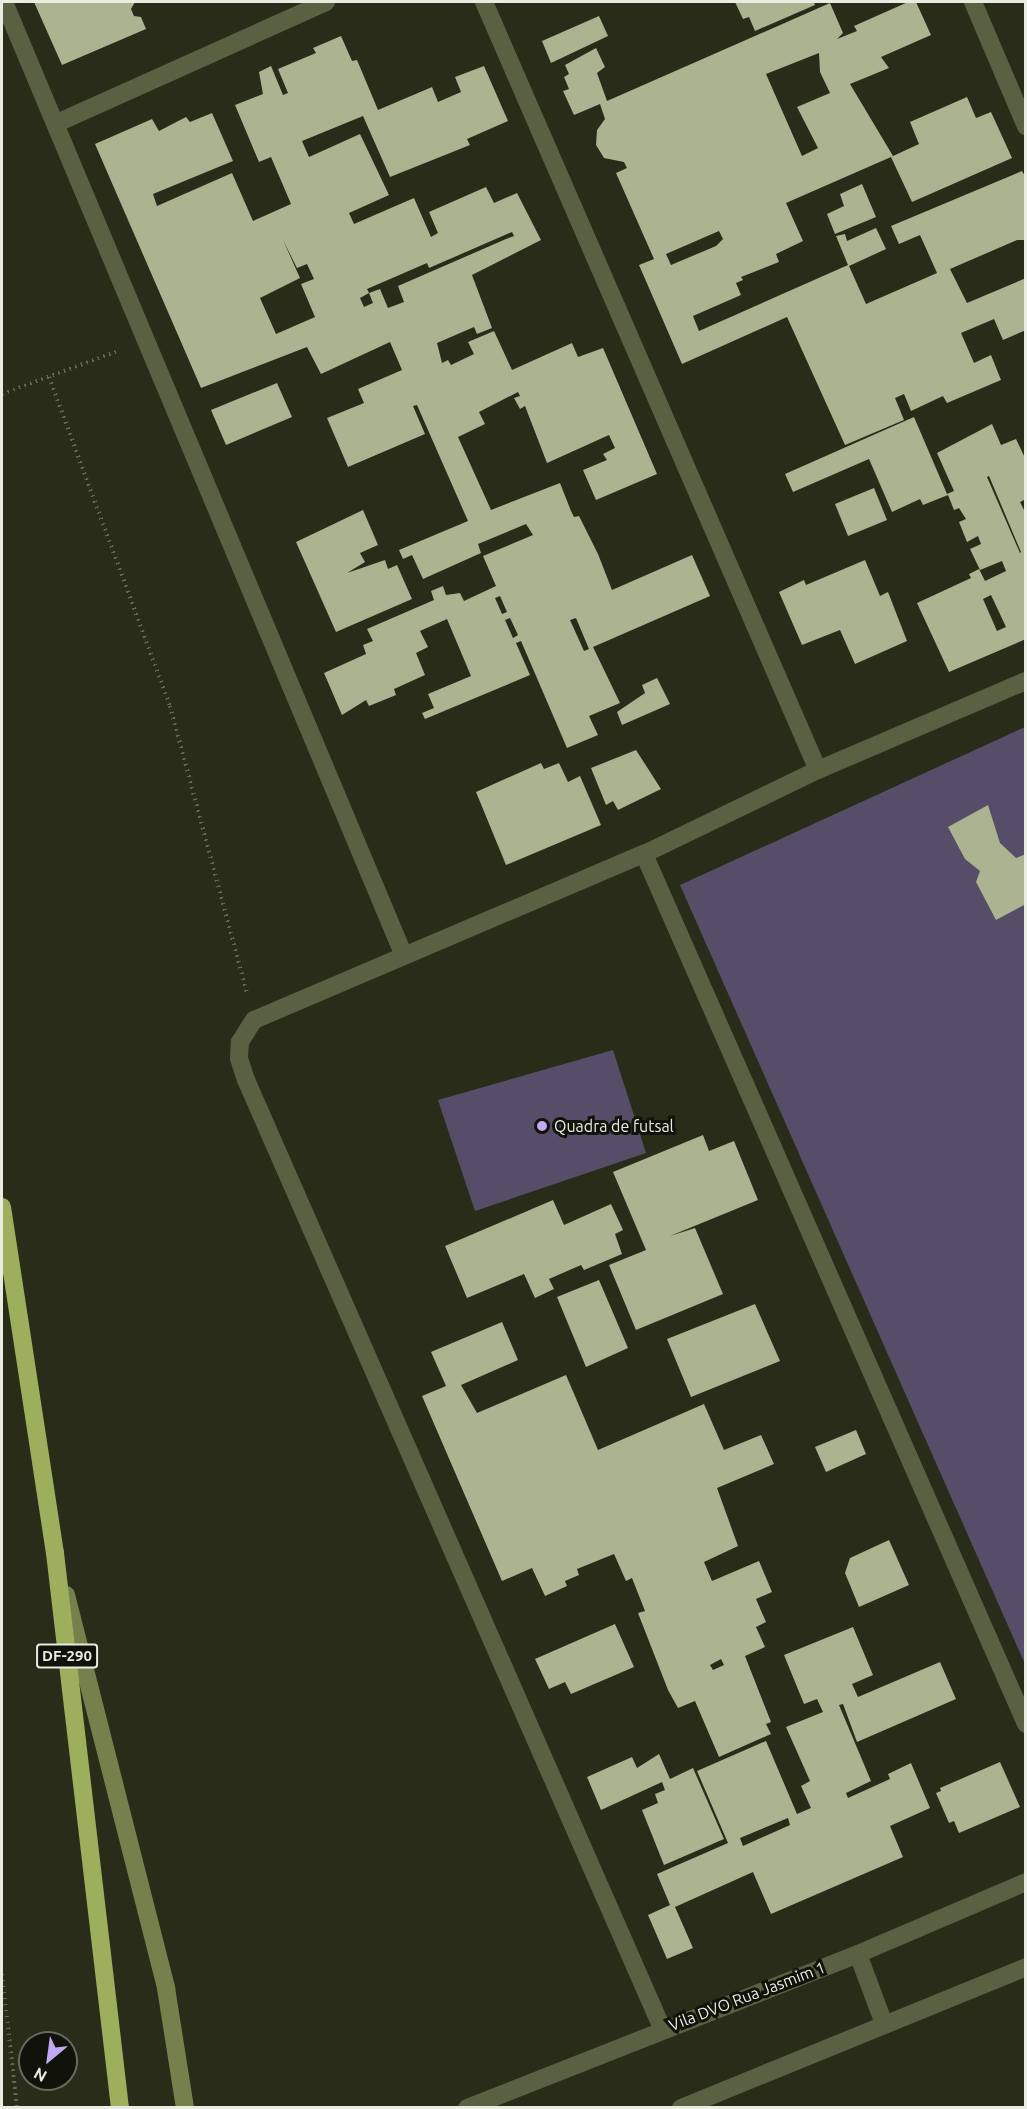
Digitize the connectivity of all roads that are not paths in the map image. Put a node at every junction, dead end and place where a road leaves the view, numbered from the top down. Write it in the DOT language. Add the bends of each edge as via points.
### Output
graph roads {
  1 [pos="4,2"];
  2 [pos="326,2"];
  3 [pos="484,2"];
  4 [pos="973,2"];
  5 [pos="57,123"];
  6 [pos="1026,126"];
  7 [pos="1026,681"];
  8 [pos="818,770"];
  9 [pos="644,854"];
  10 [pos="405,956"];
  11 [pos="2,1207"];
  12 [pos="55,1553"];
  13 [pos="1026,1724"];
  14 [pos="1026,1882"];
  15 [pos="858,1953"];
  16 [pos="1026,1967"];
  17 [pos="884,2024"];
  18 [pos="662,2028"];
  19 [pos="120,2108"];
  20 [pos="185,2108"];
  21 [pos="467,2108"];
  22 [pos="681,2108"];
  1 -- 5 [label="street"];
  2 -- 5 [label="street"];
  3 -- 8 [label="street"];
  4 -- 6 [label="street"];
  5 -- 10 [label="street"];
  7 -- 8 [label="street"];
  8 -- 9 [label="street"];
  9 -- 10 [label="street"];
  9 -- 13 [label="street"];
  10 -- 18 [label="street" via="254,1020 240,1042 239,1059"];
  11 -- 12 [label="highway, DF-290"];
  12 -- 19 [label="highway, DF-290"];
  12 -- 20 [label="main road" via="166,1988"];
  14 -- 15 [label="street, Vila DVO Rua Jasmim 1"];
  15 -- 17 [label="street"];
  15 -- 18 [label="street, Vila DVO Rua Jasmim 1"];
  16 -- 17 [label="street"];
  17 -- 22 [label="street"];
  18 -- 21 [label="street, Vila DVO Rua Jasmim 1"];
}
